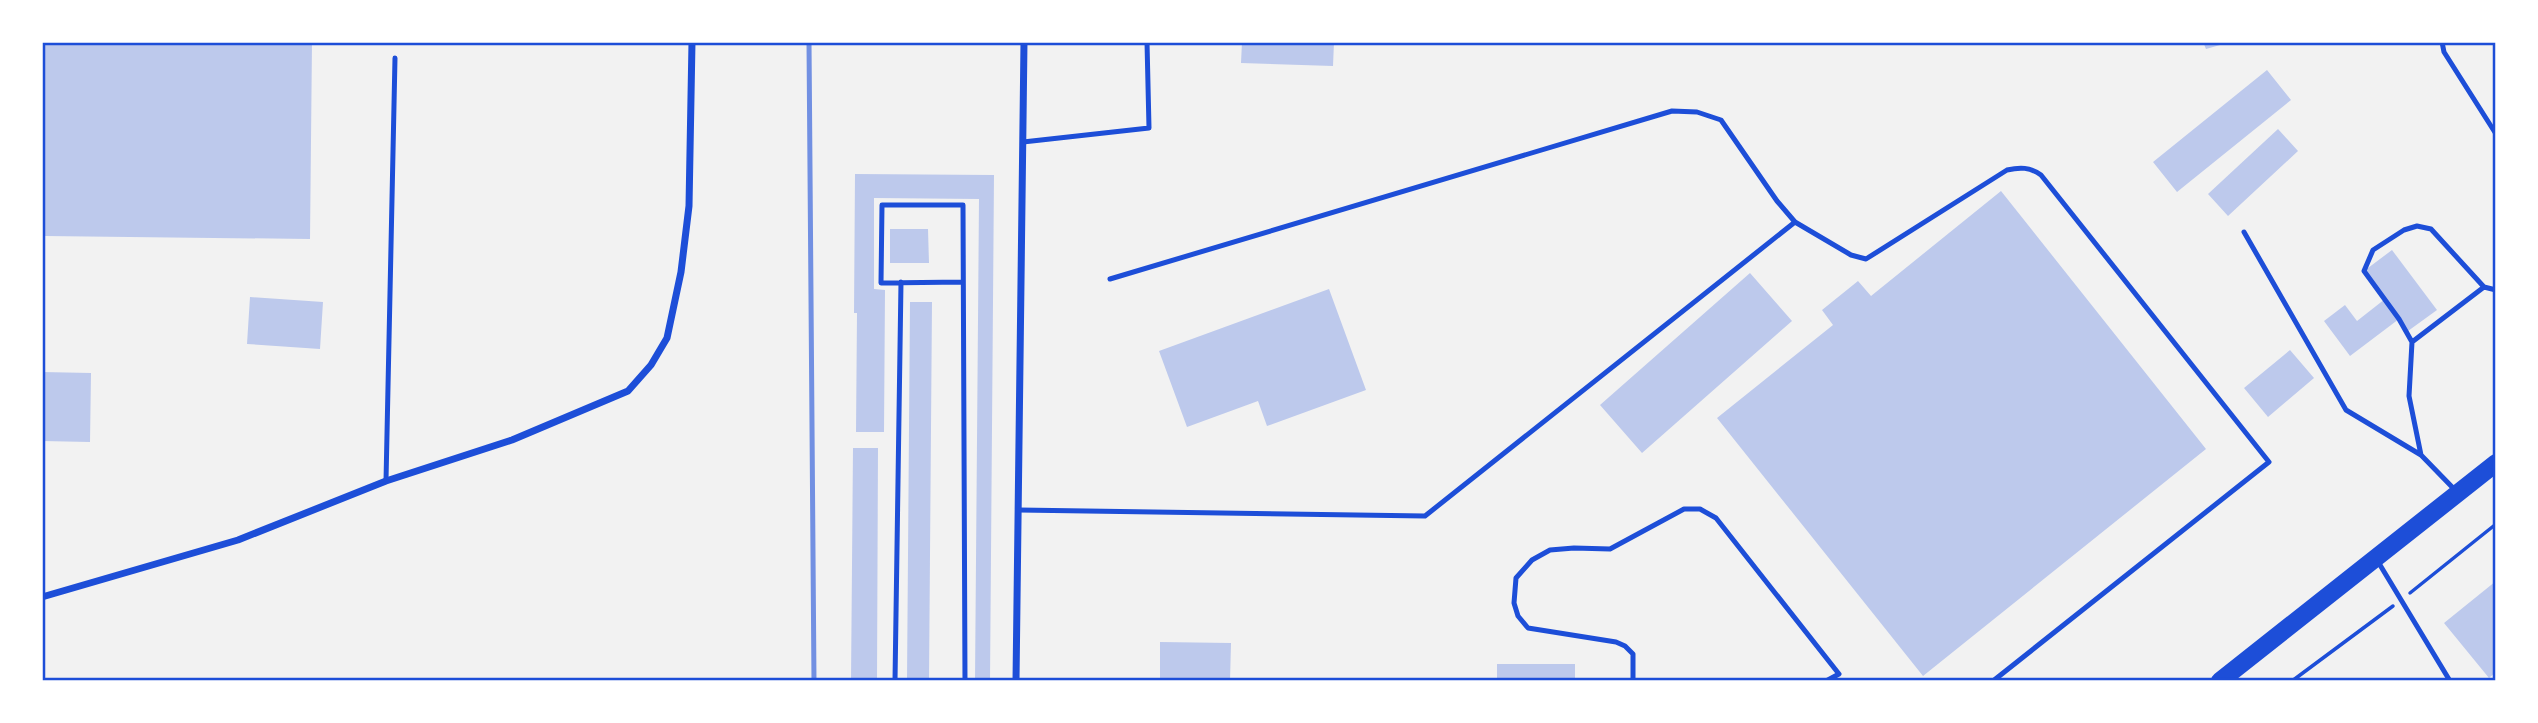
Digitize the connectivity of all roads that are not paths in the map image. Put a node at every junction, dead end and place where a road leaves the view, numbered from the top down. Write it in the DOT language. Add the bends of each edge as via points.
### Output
graph roads {
  1 [pos="692,42"];
  2 [pos="1024,42"];
  3 [pos="1147,42"];
  4 [pos="2442,42"];
  5 [pos="395,58"];
  6 [pos="2496,134"];
  7 [pos="1023,142"];
  8 [pos="1795,222"];
  9 [pos="2244,232"];
  10 [pos="1110,279"];
  11 [pos="901,282"];
  12 [pos="964,282"];
  13 [pos="2484,287"];
  14 [pos="2496,290"];
  15 [pos="2412,342"];
  16 [pos="2421,455"];
  17 [pos="2496,463"];
  18 [pos="386,481"];
  19 [pos="2458,494"];
  20 [pos="1019,510"];
  21 [pos="2375,557"];
  22 [pos="42,597"];
  23 [pos="1839,674"];
  24 [pos="895,681"];
  25 [pos="965,681"];
  26 [pos="1016,681"];
  27 [pos="1633,681"];
  28 [pos="1826,681"];
  29 [pos="1844,681"];
  30 [pos="1993,681"];
  31 [pos="2220,681"];
  32 [pos="2450,681"];
  1 -- 18 [label="street" via="690,206 667,338 651,365 628,391 512,440"];
  2 -- 7 [label="street"];
  3 -- 7 [label="lane" via="1149,128"];
  4 -- 6 [label="lane"];
  5 -- 18 [label="lane"];
  7 -- 20 [label="street"];
  8 -- 10 [label="lane" via="1721,120 1697,112 1672,111"];
  8 -- 20 [label="lane" via="1425,516"];
  8 -- 30 [label="lane" via="1866,259 2007,170 2033,170 2269,462"];
  9 -- 16 [label="lane" via="2346,410"];
  11 -- 12 [label="lane"];
  11 -- 12 [label="lane" via="881,283 882,205 963,205"];
  11 -- 24 [label="lane"];
  12 -- 25 [label="lane"];
  13 -- 14 [label="lane"];
  13 -- 15 [label="lane"];
  13 -- 15 [label="lane" via="2431,229 2417,226 2404,230 2374,250 2364,271"];
  15 -- 16 [label="lane" via="2409,396"];
  16 -- 19 [label="lane"];
  17 -- 19 [label="main road"];
  18 -- 22 [label="street" via="237,540"];
  19 -- 21 [label="main road"];
  20 -- 26 [label="street"];
  21 -- 31 [label="main road"];
  21 -- 32 [label="lane"];
  23 -- 27 [label="lane" via="1716,518 1700,509 1684,509 1610,549 1550,550 1532,560 1516,578 1514,603 1528,628 1625,646 1633,654"];
  23 -- 28 [label="lane"];
  23 -- 29 [label="lane"];
}
